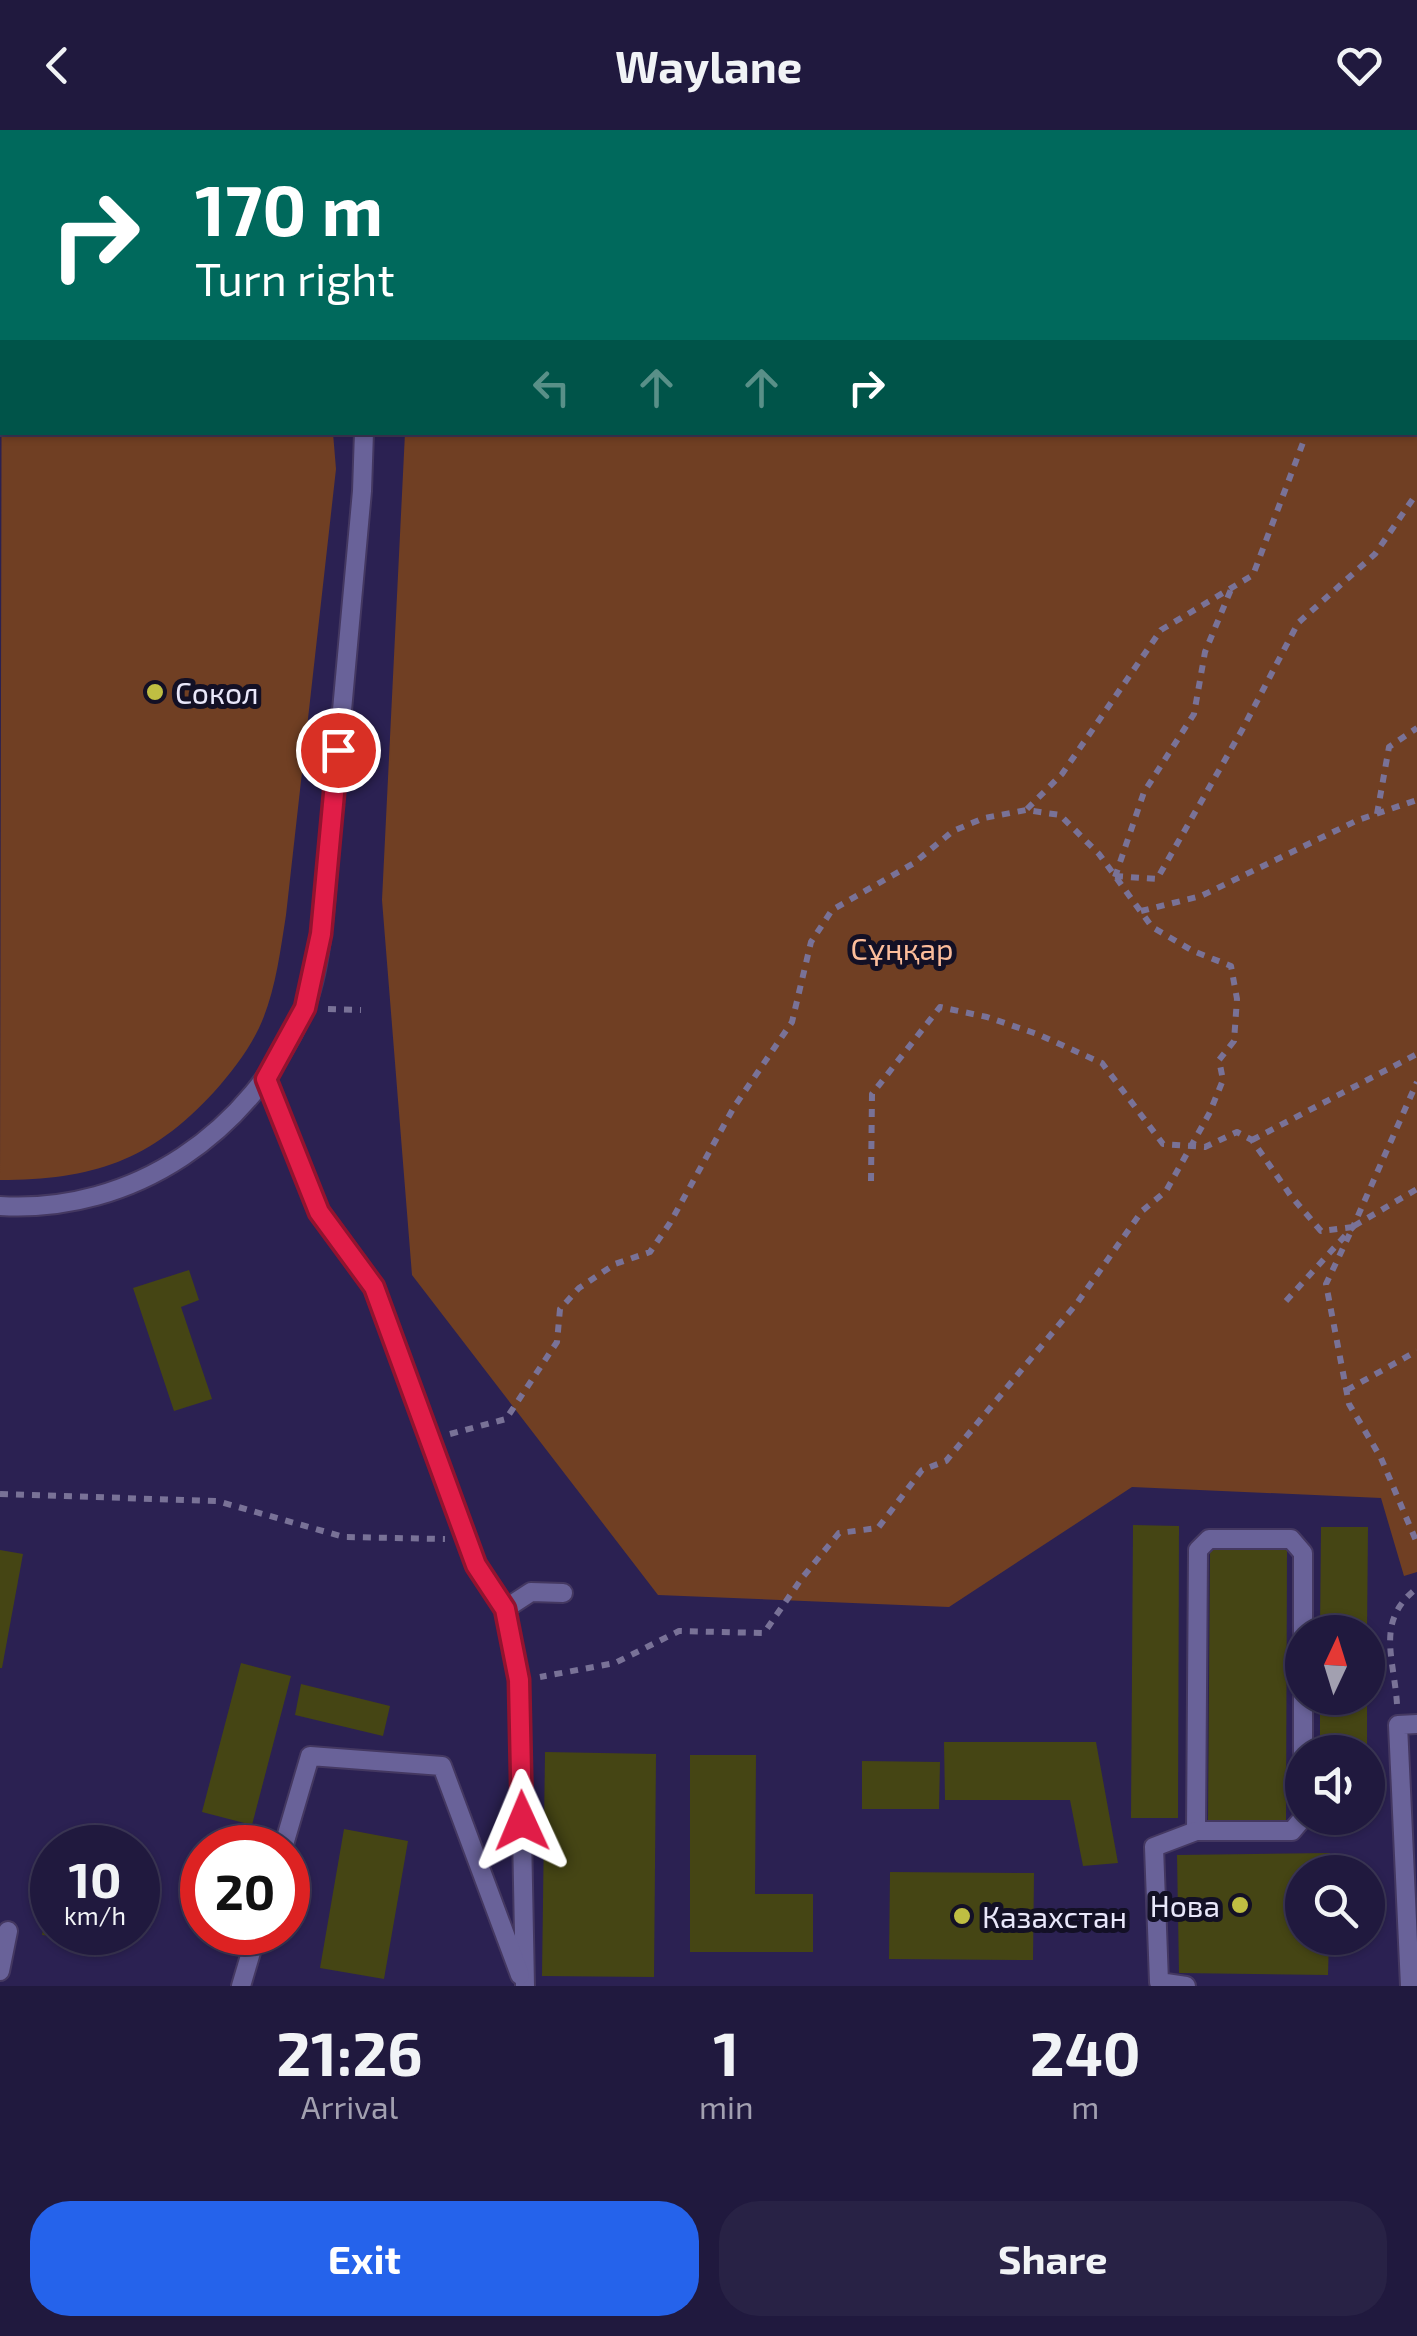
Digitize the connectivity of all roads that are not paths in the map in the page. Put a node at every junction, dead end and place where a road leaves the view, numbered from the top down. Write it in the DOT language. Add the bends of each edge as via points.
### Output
graph roads {
  1 [pos="364,435"];
  2 [pos="266,1079"];
  3 [pos="0,1206"];
  4 [pos="563,1593"];
  5 [pos="505,1609"];
  6 [pos="1303,1615"];
  7 [pos="1407,1725"];
  8 [pos="290,1825"];
  9 [pos="1196,1831"];
  10 [pos="1285,1831"];
  11 [pos="8,1930"];
  12 [pos="2,1950"];
  13 [pos="250,1955"];
  14 [pos="0,1971"];
  15 [pos="240,1986"];
  16 [pos="525,1986"];
  17 [pos="1186,1986"];
  18 [pos="1410,1986"];
  1 -- 2 [label="lane" via="321,934 305,1008"];
  2 -- 3 [label="lane" via="222,1127 164,1170 100,1198"];
  2 -- 5 [label="lane" via="319,1212 374,1287 476,1565"];
  4 -- 5 [label="lane" via="531,1592"];
  5 -- 16 [label="lane" via="519,1680"];
  6 -- 9 [label="lane" via="1303,1553 1291,1540 1209,1539 1198,1550"];
  7 -- 18 [label="lane"];
  8 -- 16 [label="lane" via="310,1756 442,1766"];
  9 -- 10 [label="lane"];
  9 -- 17 [label="lane" via="1154,1846 1159,1982"];
  11 -- 12 [label="lane"];
  12 -- 14 [label="lane"];
  13 -- 15 [label="lane"];
}
